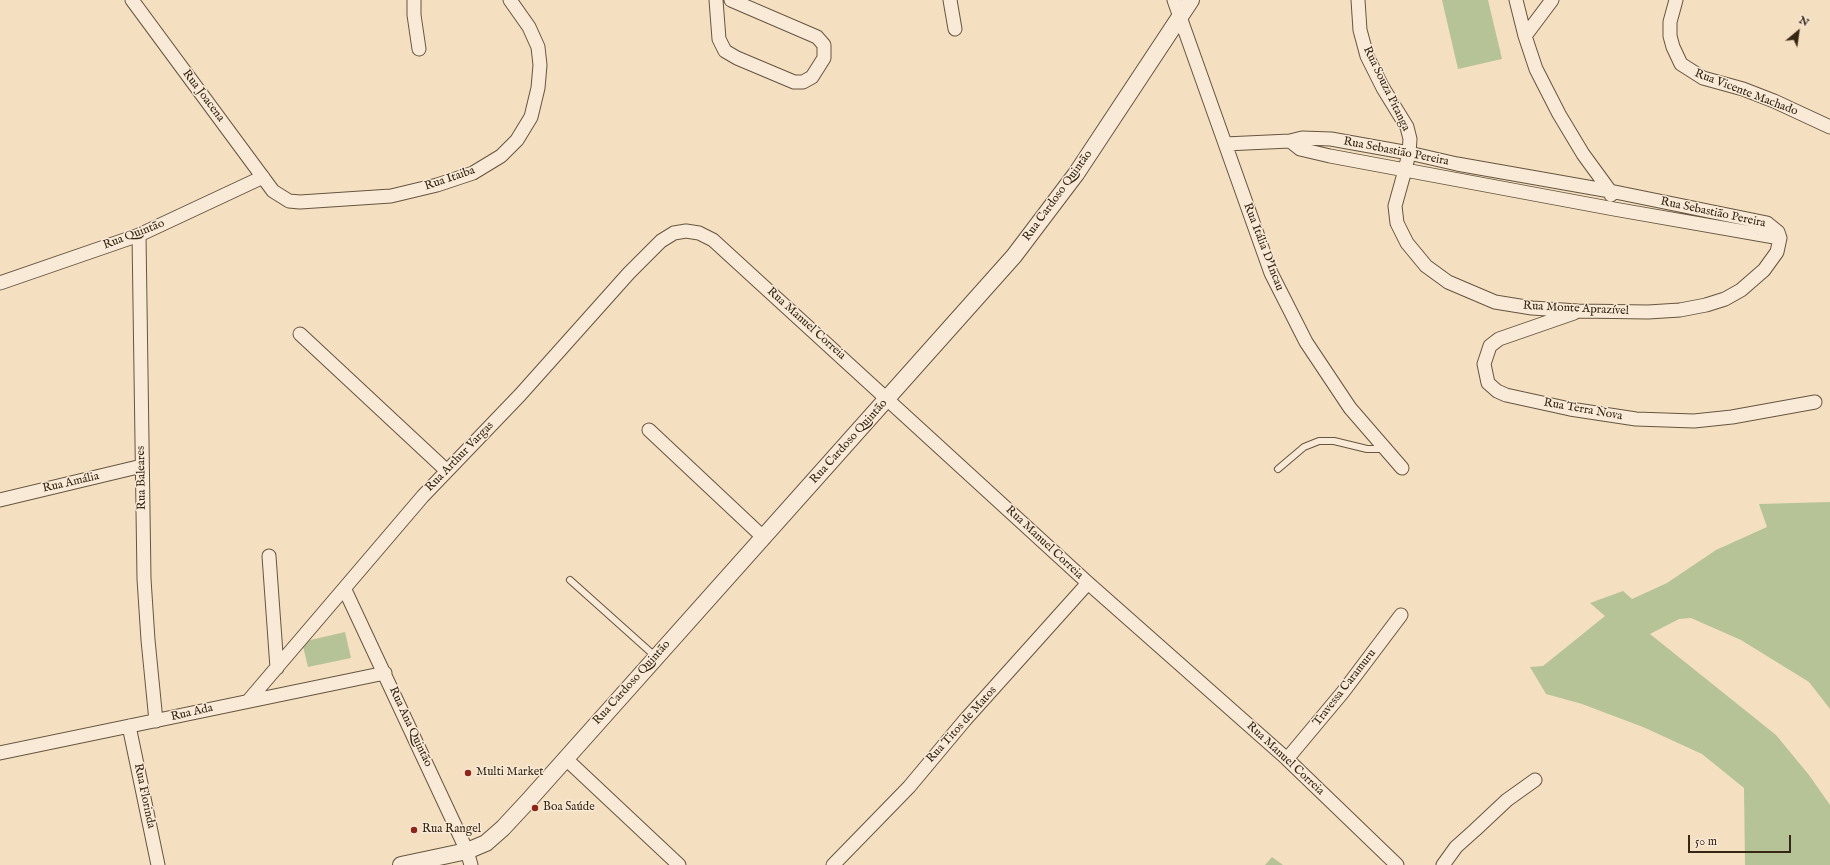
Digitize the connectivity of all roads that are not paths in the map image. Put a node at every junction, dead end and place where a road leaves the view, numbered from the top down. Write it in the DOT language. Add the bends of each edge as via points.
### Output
graph roads {
  1 [pos="132,0"];
  2 [pos="414,0"];
  3 [pos="510,0"];
  4 [pos="716,0"];
  5 [pos="730,0"];
  6 [pos="950,0"];
  7 [pos="1174,0"];
  8 [pos="1191,0"];
  9 [pos="1358,0"];
  10 [pos="1516,0"];
  11 [pos="1552,0"];
  12 [pos="1676,0"];
  13 [pos="1180,16"];
  14 [pos="955,29"];
  15 [pos="1525,36"];
  16 [pos="419,48"];
  17 [pos="1830,127"];
  18 [pos="1290,142"];
  19 [pos="1225,144"];
  20 [pos="1409,154"];
  21 [pos="1405,170"];
  22 [pos="263,177"];
  23 [pos="273,191"];
  24 [pos="1610,191"];
  25 [pos="1614,209"];
  26 [pos="686,231"];
  27 [pos="139,235"];
  28 [pos="1780,238"];
  29 [pos="0,283"];
  30 [pos="1578,311"];
  31 [pos="300,334"];
  32 [pos="888,398"];
  33 [pos="1815,402"];
  34 [pos="649,430"];
  35 [pos="1385,449"];
  36 [pos="142,466"];
  37 [pos="1278,468"];
  38 [pos="1402,468"];
  39 [pos="447,471"];
  40 [pos="0,500"];
  41 [pos="764,538"];
  42 [pos="269,556"];
  43 [pos="570,580"];
  44 [pos="1088,583"];
  45 [pos="345,590"];
  46 [pos="1401,615"];
  47 [pos="656,657"];
  48 [pos="277,668"];
  49 [pos="385,673"];
  50 [pos="248,700"];
  51 [pos="156,721"];
  52 [pos="129,726"];
  53 [pos="0,753"];
  54 [pos="565,758"];
  55 [pos="1287,759"];
  56 [pos="1535,780"];
  57 [pos="469,858"];
  58 [pos="158,865"];
  59 [pos="400,865"];
  60 [pos="679,865"];
  61 [pos="833,865"];
  62 [pos="1397,865"];
  63 [pos="1443,865"];
  1 -- 22 [label="street, Rua Joacena"];
  2 -- 16 [label="street"];
  3 -- 23 [label="street, Rua Itaiba" via="529,27 538,47 540,65 538,88 531,116 517,140 501,156 473,173 391,196 300,202 289,201"];
  4 -- 5 [label="street" via="719,39 725,51 794,82 803,82 812,77 824,58 824,46 817,37"];
  6 -- 14 [label="street"];
  7 -- 13 [label="street, Rua Itália D'Incau"];
  8 -- 13 [label="street, Rua Cardoso Quintão"];
  9 -- 20 [label="street, Rua Souza Pitanga" via="1360,30 1367,56 1406,127 1410,139"];
  10 -- 15 [label="street"];
  11 -- 15 [label="street"];
  12 -- 17 [label="street, Rua Vicente Machado" via="1670,22 1670,36 1681,64 1703,78 1743,89"];
  13 -- 19 [label="street, Rua Itália D'Incau"];
  13 -- 32 [label="street, Rua Cardoso Quintão" via="1076,174 1014,256"];
  15 -- 24 [label="street" via="1536,69 1559,114 1582,154"];
  18 -- 19 [label="street, Rua Sebastião Pereira"];
  18 -- 20 [label="street, Rua Sebastião Pereira" via="1302,138 1319,138"];
  18 -- 21 [label="street, Rua Sebastião Pereira" via="1300,149 1316,153"];
  19 -- 35 [label="street, Rua Itália D'Incau" via="1271,273 1306,342 1350,408"];
  20 -- 21 [label="street, Rua Monte Aprazível"];
  20 -- 24 [label="street, Rua Sebastião Pereira"];
  21 -- 25 [label="street, Rua Sebastião Pereira"];
  21 -- 30 [label="street, Rua Monte Aprazível" via="1395,206 1397,223 1407,243 1426,266 1448,282 1495,302"];
  22 -- 23 [label="street, Rua Joacena"];
  22 -- 27 [label="street, Rua Quintão"];
  24 -- 25 [label="street"];
  24 -- 28 [label="street, Rua Sebastião Pereira" via="1767,222 1774,227"];
  25 -- 28 [label="street, Rua Sebastião Pereira"];
  26 -- 32 [label="street, Rua Manuel Correia" via="699,233 713,240"];
  26 -- 39 [label="street, Rua Arthur Vargas" via="674,233 660,241"];
  27 -- 29 [label="street, Rua Quintão"];
  27 -- 36 [label="street, Rua Baleares"];
  28 -- 30 [label="street, Rua Monte Aprazível" via="1777,252 1764,270 1741,290 1725,299 1680,310"];
  30 -- 33 [label="street, Rua Terra Nova" via="1499,339 1490,346 1484,364 1488,383 1496,391 1506,395 1636,419 1694,421"];
  31 -- 39 [label="street"];
  32 -- 41 [label="street, Rua Cardoso Quintão"];
  32 -- 44 [label="street, Rua Manuel Correia"];
  34 -- 41 [label="street"];
  35 -- 37 [label="lane" via="1367,449 1334,441 1319,441 1304,447"];
  35 -- 38 [label="street, Rua Itália D'Incau"];
  36 -- 40 [label="street, Rua Amália"];
  36 -- 51 [label="street, Rua Baleares" via="144,579"];
  39 -- 45 [label="street, Rua Arthur Vargas"];
  41 -- 47 [label="street, Rua Cardoso Quintão"];
  42 -- 48 [label="street"];
  43 -- 47 [label="lane"];
  44 -- 55 [label="street, Rua Manuel Correia"];
  44 -- 61 [label="street, Rua Titos de Matos" via="965,720 909,787"];
  45 -- 48 [label="street, Rua Arthur Vargas"];
  45 -- 49 [label="street, Rua Ana Quintão"];
  46 -- 55 [label="street, Travessa Caramuru" via="1343,692"];
  47 -- 54 [label="street, Rua Cardoso Quintão"];
  48 -- 50 [label="street, Rua Arthur Vargas"];
  49 -- 50 [label="street, Rua Ada"];
  49 -- 57 [label="street, Rua Ana Quintão"];
  50 -- 51 [label="street, Rua Ada"];
  51 -- 52 [label="street, Rua Ada"];
  52 -- 53 [label="street, Rua Ada"];
  52 -- 58 [label="street, Rua Florinda"];
  54 -- 57 [label="street, Rua Cardoso Quintão" via="503,828"];
  54 -- 60 [label="street"];
  55 -- 62 [label="street, Rua Manuel Correia"];
  56 -- 63 [label="street" via="1507,800 1456,847"];
  57 -- 59 [label="street, Rua Cardoso Quintão"];
}
